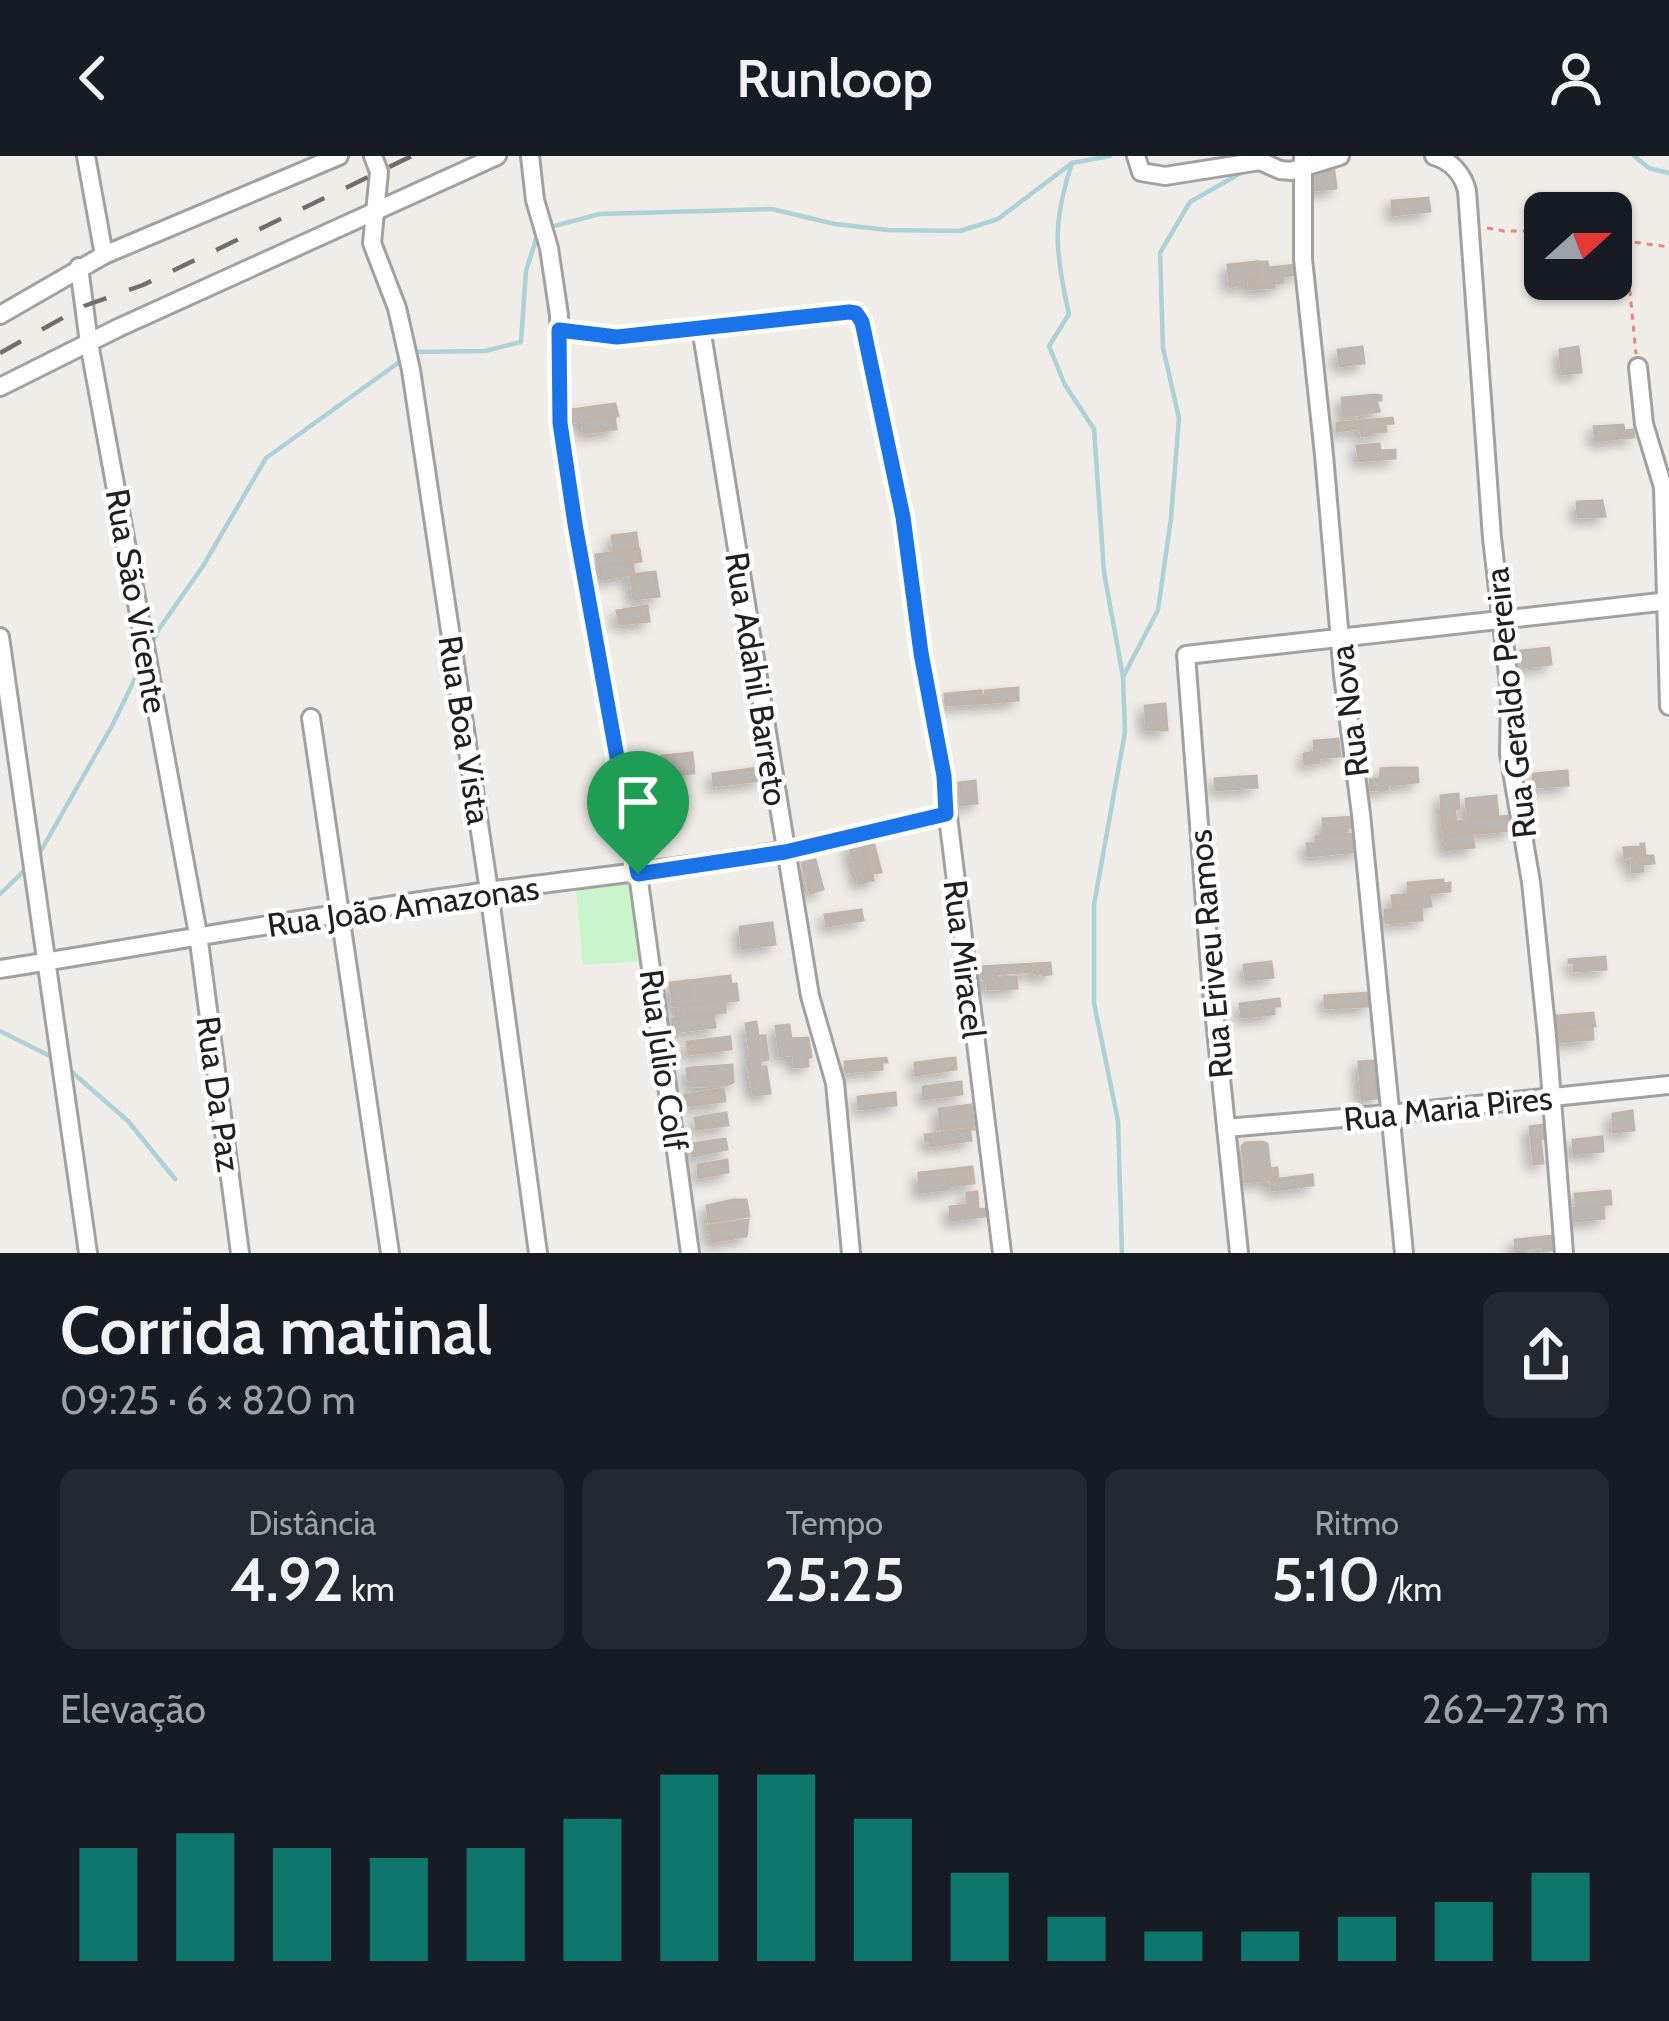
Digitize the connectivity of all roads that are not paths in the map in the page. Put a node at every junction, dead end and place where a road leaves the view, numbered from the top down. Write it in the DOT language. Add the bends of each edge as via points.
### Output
graph roads {
  1 [pos="86,156"];
  2 [pos="339,156"];
  3 [pos="373,156"];
  4 [pos="496,156"];
  5 [pos="530,156"];
  6 [pos="1136,156"];
  7 [pos="1340,156"];
  8 [pos="1434,156"];
  9 [pos="1302,162"];
  10 [pos="374,213"];
  11 [pos="104,255"];
  12 [pos="80,267"];
  13 [pos="0,315"];
  14 [pos="700,328"];
  15 [pos="559,330"];
  16 [pos="89,343"];
  17 [pos="1638,367"];
  18 [pos="0,387"];
  19 [pos="1667,601"];
  20 [pos="1502,619"];
  21 [pos="0,637"];
  22 [pos="1340,638"];
  23 [pos="1669,706"];
  24 [pos="311,718"];
  25 [pos="851,837"];
  26 [pos="785,852"];
  27 [pos="638,874"];
  28 [pos="489,891"];
  29 [pos="342,915"];
  30 [pos="198,934"];
  31 [pos="46,961"];
  32 [pos="0,969"];
  33 [pos="1669,1085"];
  34 [pos="1550,1098"];
  35 [pos="1390,1114"];
  36 [pos="1226,1127"];
  37 [pos="88,1253"];
  38 [pos="240,1253"];
  39 [pos="390,1253"];
  40 [pos="538,1253"];
  41 [pos="690,1253"];
  42 [pos="850,1253"];
  43 [pos="1002,1253"];
  44 [pos="1239,1253"];
  45 [pos="1403,1253"];
  46 [pos="1564,1253"];
  1 -- 11 [label="street"];
  2 -- 11 [label="street"];
  3 -- 10 [label="street, Rua Boa Vista"];
  4 -- 10 [label="street"];
  5 -- 15 [label="street, Rua Júlio Colf"];
  6 -- 9 [label="street" via="1142,172 1165,176 1260,161 1284,171"];
  7 -- 9 [label="street"];
  8 -- 20 [label="street, Rua Geraldo Pereira" via="1466,184"];
  9 -- 22 [label="street, Rua Nova" via="1303,260"];
  10 -- 16 [label="street"];
  10 -- 28 [label="street, Rua Boa Vista" via="372,243 411,370"];
  11 -- 12 [label="street"];
  12 -- 13 [label="street"];
  12 -- 16 [label="street, Rua São Vicente"];
  14 -- 15 [label="street" via="617,337"];
  14 -- 26 [label="street, Rua Adahil Barreto"];
  14 -- 43 [label="street, Rua Miracel" via="856,313 862,322 944,776"];
  15 -- 27 [label="street, Rua Júlio Colf" via="560,423"];
  16 -- 18 [label="street"];
  16 -- 30 [label="street, Rua São Vicente"];
  17 -- 19 [label="street" via="1663,487"];
  19 -- 20 [label="street"];
  19 -- 23 [label="street"];
  20 -- 22 [label="street"];
  20 -- 34 [label="street, Rua Geraldo Pereira" via="1509,754 1531,883"];
  21 -- 31 [label="street"];
  22 -- 35 [label="street, Rua Nova"];
  22 -- 36 [label="street, Rua Eriveu Ramos" via="1186,655"];
  24 -- 29 [label="street"];
  25 -- 26 [label="street, Rua João Amazonas"];
  26 -- 27 [label="street, Rua João Amazonas"];
  26 -- 42 [label="street, Rua Adahil Barreto" via="810,996 835,1083"];
  27 -- 28 [label="street, Rua João Amazonas"];
  27 -- 41 [label="street, Rua Júlio Colf"];
  28 -- 29 [label="street, Rua João Amazonas"];
  28 -- 40 [label="street, Rua Boa Vista"];
  29 -- 30 [label="street, Rua João Amazonas"];
  29 -- 39 [label="street"];
  30 -- 31 [label="street, Rua João Amazonas"];
  30 -- 38 [label="street, Rua Da Paz"];
  31 -- 32 [label="street, Rua João Amazonas"];
  31 -- 37 [label="street"];
  33 -- 34 [label="street, Rua Maria Pires"];
  34 -- 35 [label="street, Rua Maria Pires"];
  34 -- 46 [label="street, Rua Geraldo Pereira"];
  35 -- 36 [label="street, Rua Maria Pires"];
  35 -- 45 [label="street, Rua Nova"];
  36 -- 44 [label="street, Rua Eriveu Ramos"];
}
